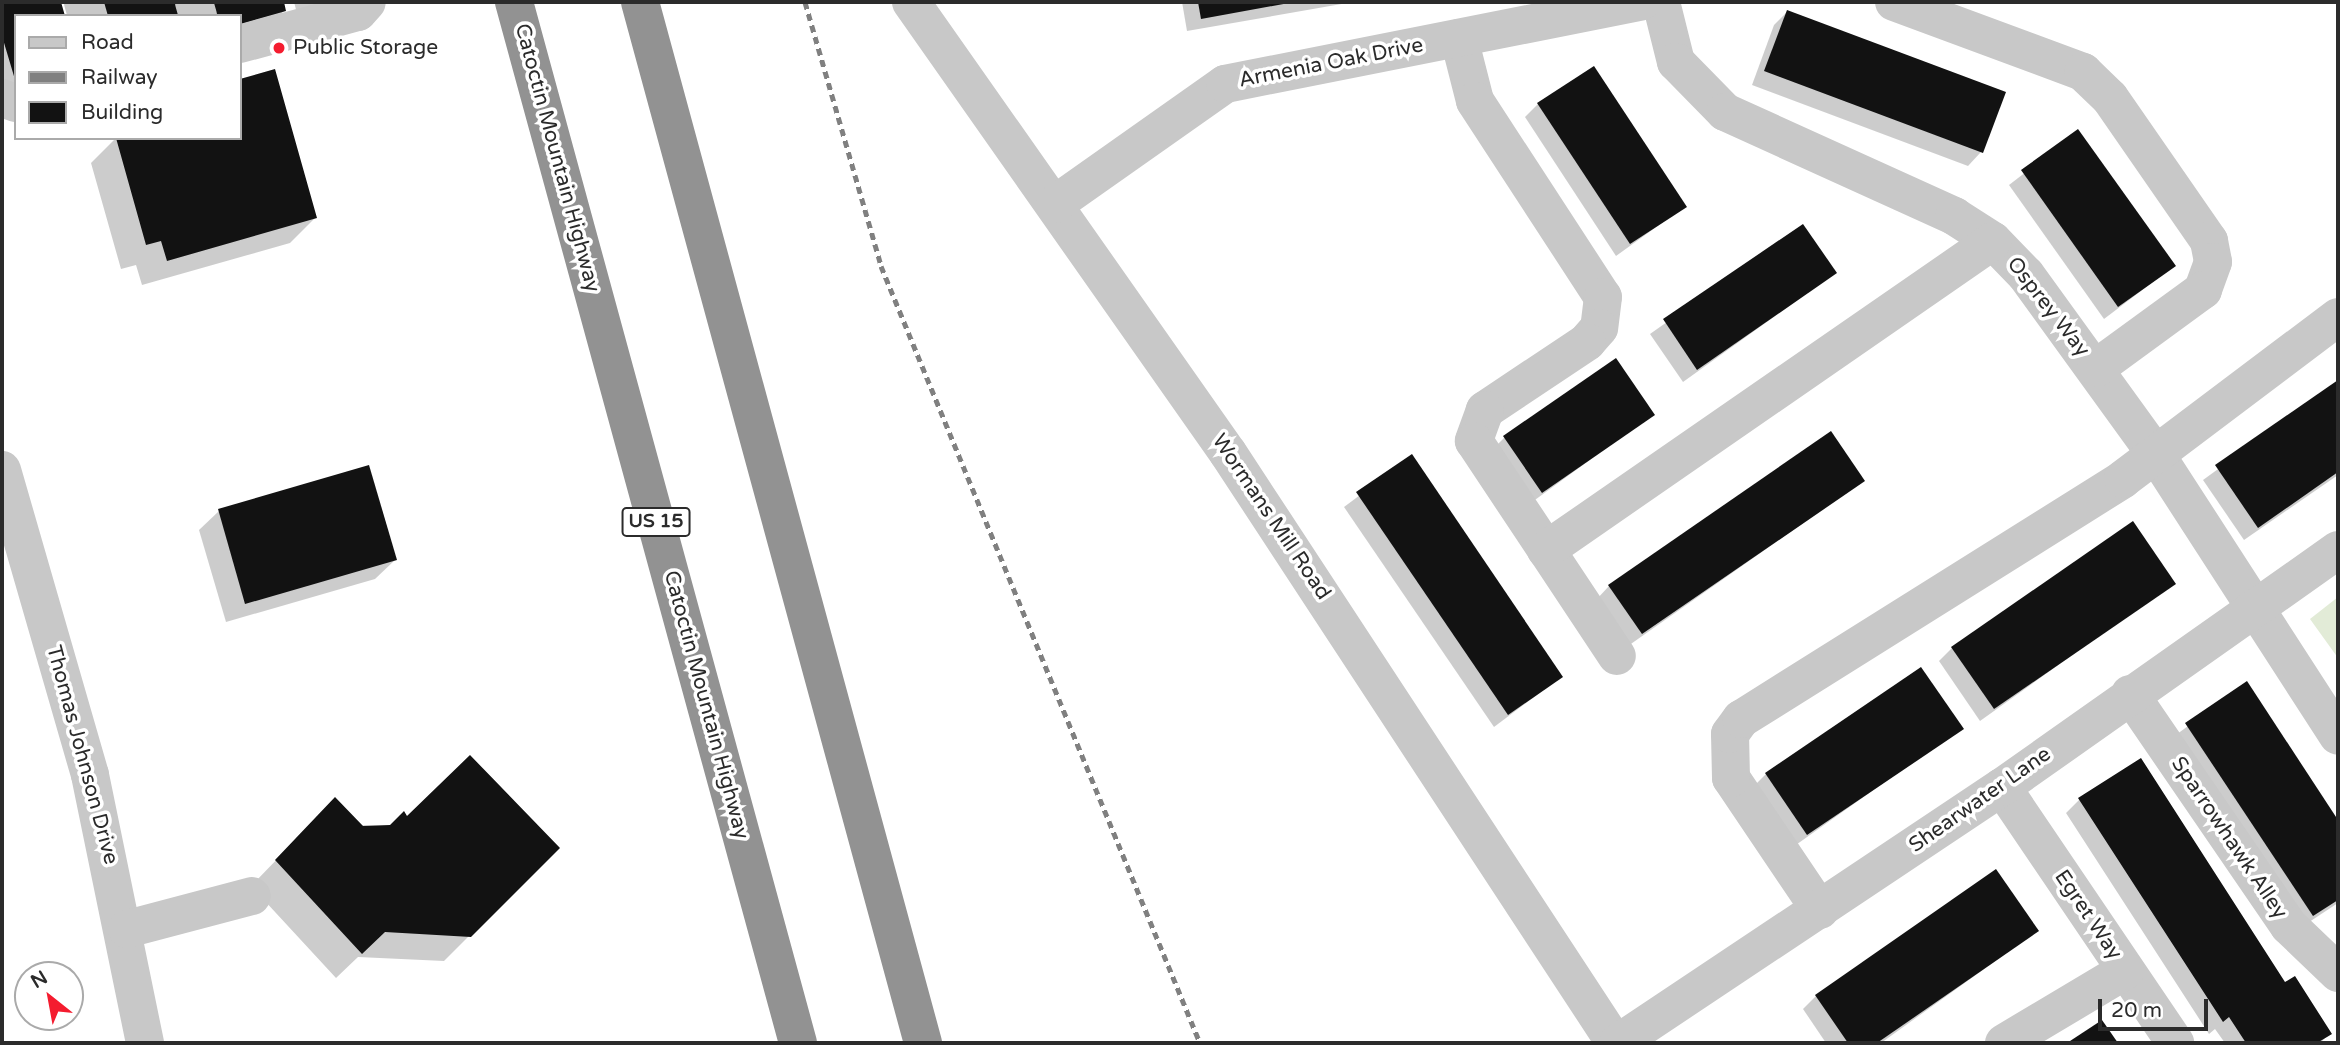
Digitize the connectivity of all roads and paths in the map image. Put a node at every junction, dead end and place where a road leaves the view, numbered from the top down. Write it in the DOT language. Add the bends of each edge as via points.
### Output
graph roads {
  1 [pos="367,2"];
  2 [pos="513,2"];
  3 [pos="640,2"];
  4 [pos="911,2"];
  5 [pos="1641,2"];
  6 [pos="1661,2"];
  7 [pos="1894,2"];
  8 [pos="304,14"];
  9 [pos="1459,38"];
  10 [pos="242,43"];
  11 [pos="1055,204"];
  12 [pos="1993,241"];
  13 [pos="2338,317"];
  14 [pos="2096,368"];
  15 [pos="2157,456"];
  16 [pos="2,470"];
  17 [pos="1546,550"];
  18 [pos="2338,550"];
  19 [pos="2253,608"];
  20 [pos="1617,656"];
  21 [pos="2130,694"];
  22 [pos="2338,736"];
  23 [pos="2002,787"];
  24 [pos="252,896"];
  25 [pos="1820,910"];
  26 [pos="127,929"];
  27 [pos="2125,971"];
  28 [pos="2338,973"];
  29 [pos="145,1043"];
  30 [pos="798,1043"];
  31 [pos="923,1043"];
  32 [pos="1616,1043"];
  33 [pos="2004,1043"];
  34 [pos="2175,1043"];
  1 -- 8 [label="street" via="358,12"];
  2 -- 30 [label="highway, Catoctin Mountain Highway / US 15"];
  3 -- 31 [label="highway"];
  4 -- 11 [label="street, Wormans Mill Road"];
  5 -- 9 [label="street, Armenia Oak Drive"];
  6 -- 12 [label="street, Osprey Way" via="1676,62 1725,112 1899,189"];
  7 -- 14 [label="street" via="2083,72 2116,107 2209,241 2213,262 2203,290"];
  8 -- 10 [label="street"];
  9 -- 11 [label="street, Armenia Oak Drive" via="1225,84"];
  9 -- 17 [label="street" via="1475,101 1603,297 1599,328 1587,342 1504,395 1477,426 1475,441 1482,457"];
  11 -- 32 [label="street, Wormans Mill Road" via="1228,453"];
  12 -- 14 [label="street, Osprey Way"];
  12 -- 17 [label="street"];
  13 -- 15 [label="street"];
  14 -- 15 [label="street, Osprey Way"];
  15 -- 19 [label="street, Osprey Way"];
  15 -- 25 [label="street" via="1741,719 1730,734 1731,778"];
  16 -- 26 [label="street, Thomas Johnson Drive" via="90,775"];
  17 -- 20 [label="street"];
  18 -- 19 [label="street, Shearwater Lane"];
  19 -- 21 [label="street, Shearwater Lane"];
  19 -- 22 [label="street, Osprey Way"];
  21 -- 23 [label="street, Shearwater Lane"];
  21 -- 28 [label="street, Sparrowhawk Alley" via="2289,926"];
  23 -- 25 [label="street, Shearwater Lane"];
  23 -- 27 [label="street, Egret Way"];
  24 -- 26 [label="street"];
  25 -- 32 [label="street, Shearwater Lane"];
  26 -- 29 [label="street, Thomas Johnson Drive"];
  27 -- 33 [label="street"];
  27 -- 34 [label="street, Egret Way"];
}
